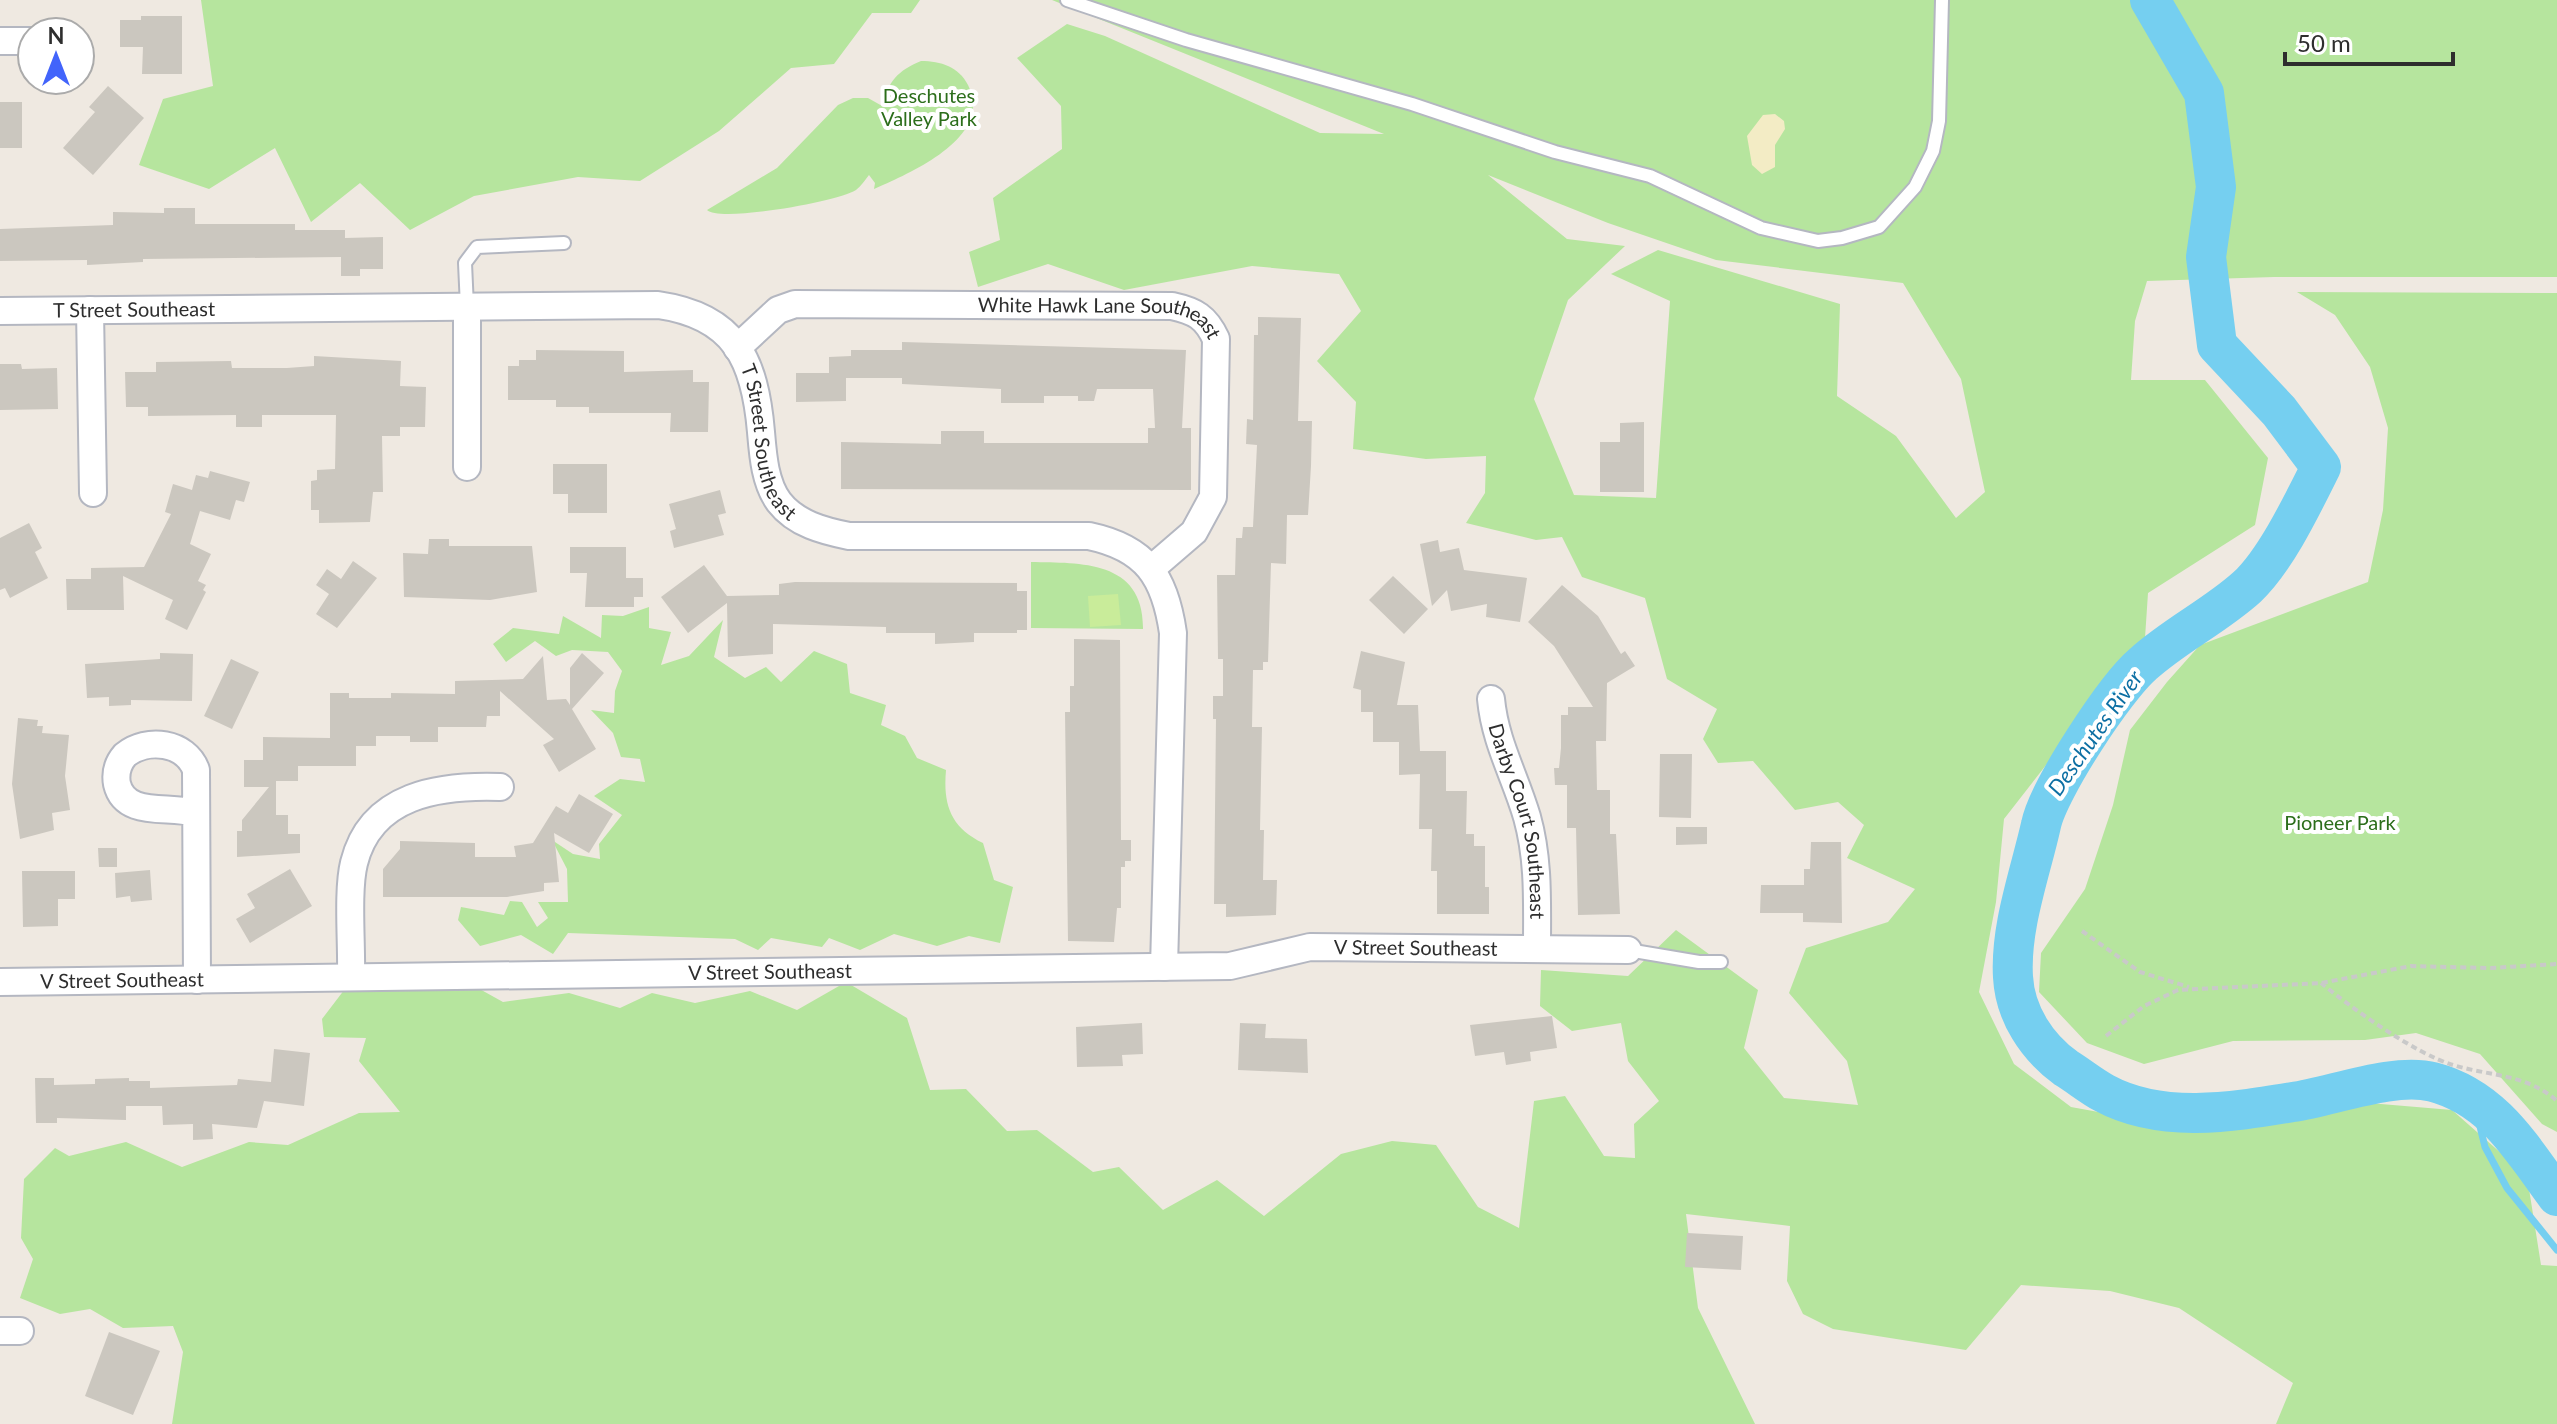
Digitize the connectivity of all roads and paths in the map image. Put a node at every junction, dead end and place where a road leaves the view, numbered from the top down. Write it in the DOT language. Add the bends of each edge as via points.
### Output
graph roads {
  1 [pos="1067,0"];
  2 [pos="1942,0"];
  3 [pos="564,243"];
  4 [pos="467,307"];
  5 [pos="90,310"];
  6 [pos="0,311"];
  7 [pos="737,348"];
  8 [pos="467,467"];
  9 [pos="93,493"];
  10 [pos="1151,569"];
  11 [pos="1491,699"];
  12 [pos="500,787"];
  13 [pos="194,813"];
  14 [pos="2082,931"];
  15 [pos="1537,947"];
  16 [pos="1628,950"];
  17 [pos="1721,962"];
  18 [pos="2557,964"];
  19 [pos="1164,967"];
  20 [pos="351,976"];
  21 [pos="197,980"];
  22 [pos="0,982"];
  23 [pos="2321,983"];
  24 [pos="2191,988"];
  25 [pos="2106,1036"];
  26 [pos="2557,1101"];
  1 -- 2 [label="lane" via="1555,152 1650,176 1761,228 1818,241 1879,227 1915,187 1933,151 1939,121"];
  3 -- 4 [label="lane" via="477,247 465,263"];
  4 -- 5 [label="street, T Street Southeast"];
  4 -- 7 [label="street, T Street Southeast" via="687,309 717,325"];
  4 -- 8 [label="street"];
  5 -- 6 [label="street, T Street Southeast"];
  5 -- 9 [label="street"];
  7 -- 10 [label="street, T Street Southeast" via="755,382 769,481 779,502 797,518 849,536 1089,536 1136,553"];
  7 -- 10 [label="street, White Hawk Lane Southeast" via="778,310 795,304 1172,306 1195,311 1216,339 1213,497 1194,532"];
  10 -- 19 [label="street, T Street Southeast" via="1162,585 1173,633"];
  11 -- 15 [label="street, Darby Court Southeast" via="1498,741 1533,843"];
  12 -- 20 [label="street" via="433,790 389,808 374,824 353,865"];
  13 -- 21 [label="street"];
  14 -- 24 [label="path" via="2140,972"];
  15 -- 16 [label="street, V Street Southeast"];
  15 -- 19 [label="street, V Street Southeast" via="1310,947 1230,966"];
  16 -- 17 [label="lane"];
  18 -- 23 [label="path" via="2411,966"];
  19 -- 20 [label="street, V Street Southeast"];
  20 -- 21 [label="street, V Street Southeast"];
  21 -- 22 [label="street, V Street Southeast"];
  23 -- 24 [label="path"];
  23 -- 26 [label="path" via="2381,1027 2450,1065 2531,1083"];
  24 -- 25 [label="path" via="2144,1006"];
}
